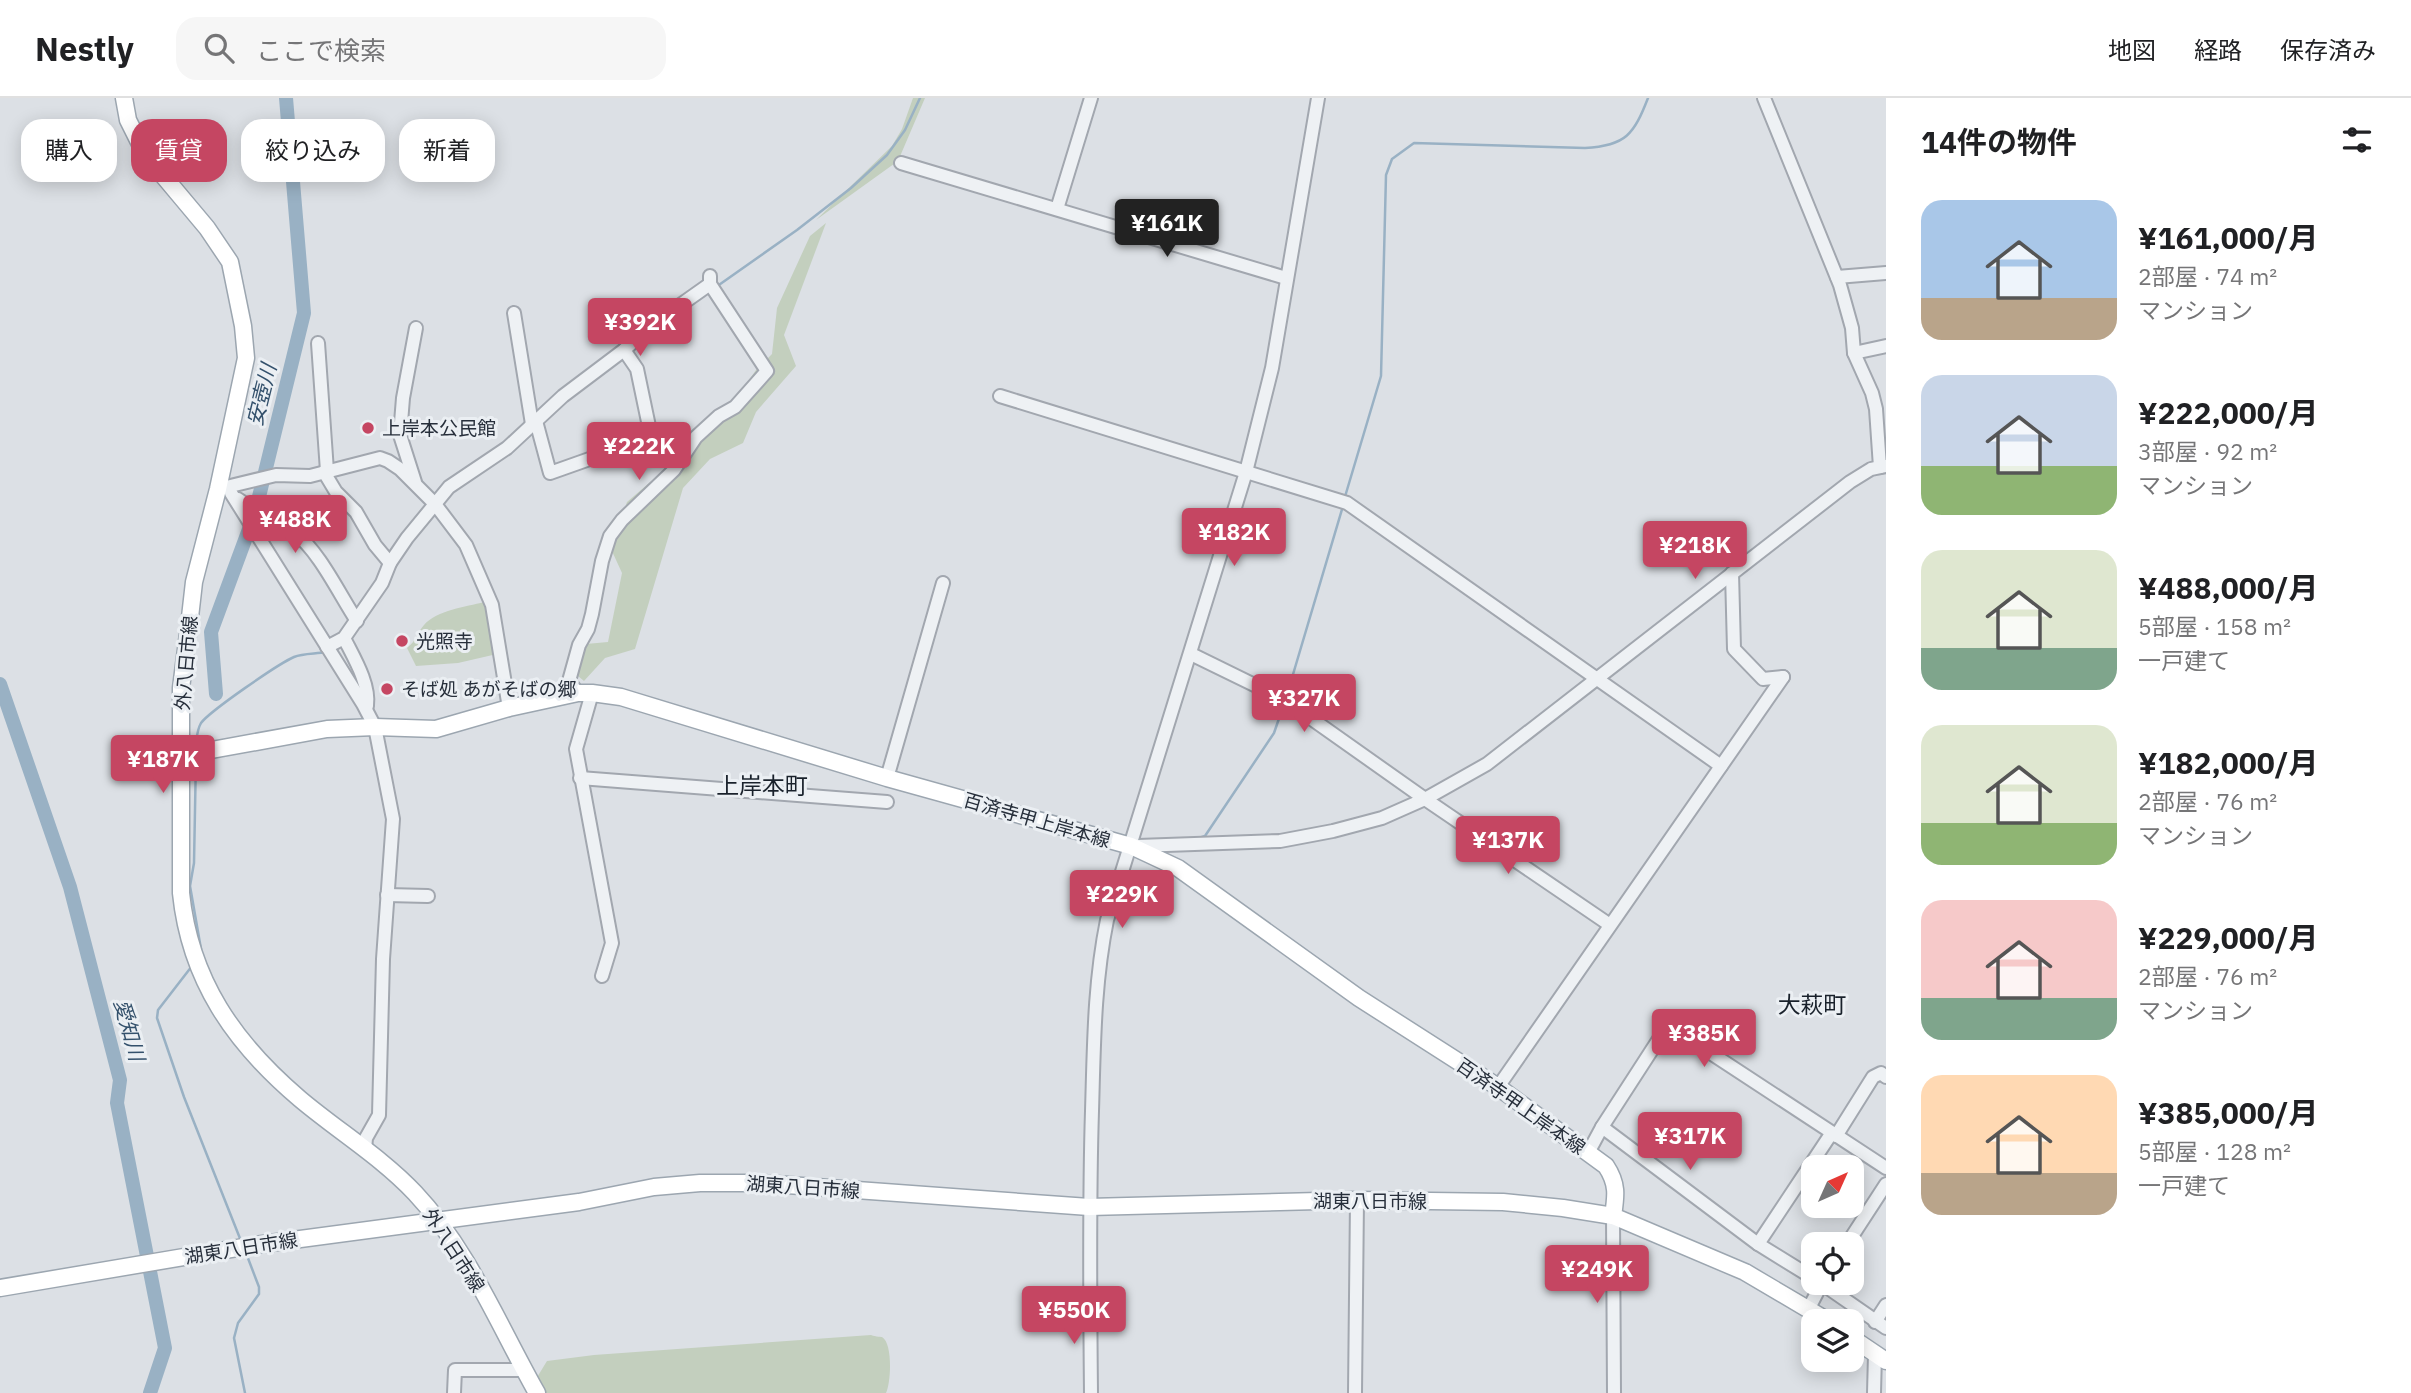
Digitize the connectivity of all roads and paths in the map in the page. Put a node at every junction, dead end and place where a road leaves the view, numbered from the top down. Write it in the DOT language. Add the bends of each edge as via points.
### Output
graph roads {
  1 [pos="124,98"];
  2 [pos="1091,98"];
  3 [pos="1318,98"];
  4 [pos="1764,98"];
  5 [pos="901,163"];
  6 [pos="1057,209"];
  7 [pos="1886,273"];
  8 [pos="1837,277"];
  9 [pos="1286,278"];
  10 [pos="514,313"];
  11 [pos="416,328"];
  12 [pos="318,343"];
  13 [pos="1886,346"];
  14 [pos="625,350"];
  15 [pos="1854,354"];
  16 [pos="1000,396"];
  17 [pos="534,422"];
  18 [pos="1883,467"];
  19 [pos="326,472"];
  20 [pos="1246,472"];
  21 [pos="416,485"];
  22 [pos="224,491"];
  23 [pos="435,504"];
  24 [pos="390,563"];
  25 [pos="1732,573"];
  26 [pos="943,583"];
  27 [pos="356,621"];
  28 [pos="344,638"];
  29 [pos="327,647"];
  30 [pos="1191,654"];
  31 [pos="1596,680"];
  32 [pos="585,693"];
  33 [pos="509,708"];
  34 [pos="366,710"];
  35 [pos="375,727"];
  36 [pos="194,751"];
  37 [pos="1721,766"];
  38 [pos="580,778"];
  39 [pos="887,778"];
  40 [pos="1425,799"];
  41 [pos="887,802"];
  42 [pos="1131,846"];
  43 [pos="387,895"];
  44 [pos="428,895"];
  45 [pos="1610,925"];
  46 [pos="602,976"];
  47 [pos="1886,1077"];
  48 [pos="1497,1087"];
  49 [pos="1602,1127"];
  50 [pos="1833,1135"];
  51 [pos="365,1150"];
  52 [pos="1588,1153"];
  53 [pos="1886,1168"];
  54 [pos="1886,1184"];
  55 [pos="1357,1200"];
  56 [pos="1089,1207"];
  57 [pos="1613,1216"];
  58 [pos="439,1222"];
  59 [pos="1855,1232"];
  60 [pos="1758,1244"];
  61 [pos="1801,1271"];
  62 [pos="0,1288"];
  63 [pos="1816,1295"];
  64 [pos="1839,1295"];
  65 [pos="1886,1305"];
  66 [pos="1809,1308"];
  67 [pos="1880,1325"];
  68 [pos="1864,1346"];
  69 [pos="1880,1357"];
  70 [pos="524,1370"];
  71 [pos="454,1393"];
  72 [pos="537,1393"];
  73 [pos="1091,1393"];
  74 [pos="1355,1393"];
  75 [pos="1614,1393"];
  76 [pos="1874,1393"];
  1 -- 22 [label="main road, 外八日市線" via="128,120 145,154 230,262 246,358"];
  2 -- 6 [label="street"];
  3 -- 9 [label="street"];
  4 -- 8 [label="street"];
  5 -- 6 [label="street"];
  6 -- 9 [label="street"];
  7 -- 8 [label="street"];
  8 -- 15 [label="street" via="1852,328"];
  9 -- 20 [label="street" via="1272,368"];
  10 -- 17 [label="street"];
  11 -- 21 [label="street" via="400,435"];
  12 -- 19 [label="street"];
  13 -- 15 [label="street"];
  14 -- 17 [label="street"];
  14 -- 17 [label="street" via="637,369 651,436 598,445 598,456 550,473"];
  14 -- 32 [label="street" via="710,280 767,370 735,407 696,437 674,470 610,536 588,629 569,681"];
  15 -- 18 [label="street" via="1872,393"];
  16 -- 20 [label="street"];
  17 -- 23 [label="street" via="486,464 457,480"];
  18 -- 25 [label="street" via="1850,482"];
  19 -- 21 [label="street" via="380,458"];
  19 -- 22 [label="street" via="276,475"];
  19 -- 24 [label="street"];
  20 -- 30 [label="street"];
  20 -- 31 [label="street" via="1347,503"];
  21 -- 23 [label="street"];
  22 -- 27 [label="street" via="309,545"];
  22 -- 29 [label="street"];
  22 -- 36 [label="main road, 外八日市線" via="194,582 181,688"];
  23 -- 24 [label="street"];
  23 -- 33 [label="street" via="461,536 492,605"];
  24 -- 27 [label="street"];
  25 -- 31 [label="street"];
  25 -- 37 [label="street" via="1734,649 1763,679 1783,677"];
  26 -- 39 [label="street"];
  27 -- 28 [label="street"];
  28 -- 29 [label="street"];
  28 -- 34 [label="street" via="368,698"];
  29 -- 34 [label="street"];
  30 -- 40 [label="street" via="1286,700"];
  30 -- 42 [label="street"];
  31 -- 37 [label="street"];
  31 -- 40 [label="street" via="1487,764"];
  32 -- 33 [label="main road, 百済寺甲上岸本線"];
  32 -- 38 [label="street" via="576,749"];
  32 -- 39 [label="main road, 百済寺甲上岸本線" via="621,697"];
  33 -- 35 [label="main road, 百済寺甲上岸本線" via="436,729"];
  34 -- 35 [label="street"];
  35 -- 36 [label="main road, 百済寺甲上岸本線" via="327,729"];
  35 -- 43 [label="street" via="393,819"];
  36 -- 51 [label="main road, 外八日市線" via="181,893 183,918 201,977 222,1015 247,1046 298,1098"];
  37 -- 45 [label="street"];
  38 -- 41 [label="street"];
  38 -- 46 [label="street" via="612,943"];
  39 -- 42 [label="main road, 百済寺甲上岸本線"];
  40 -- 42 [label="street" via="1382,818 1280,841"];
  40 -- 45 [label="street"];
  42 -- 48 [label="main road, 百済寺甲上岸本線" via="1178,868 1359,998"];
  42 -- 56 [label="street" via="1098,965"];
  43 -- 44 [label="street"];
  43 -- 51 [label="street" via="379,1115 366,1138"];
  45 -- 48 [label="street"];
  47 -- 50 [label="street" via="1881,1073 1873,1077"];
  48 -- 52 [label="main road, 百済寺甲上岸本線"];
  49 -- 50 [label="street" via="1668,1025"];
  49 -- 52 [label="street"];
  49 -- 60 [label="street"];
  50 -- 53 [label="street"];
  50 -- 60 [label="street"];
  51 -- 58 [label="main road, 外八日市線" via="415,1193"];
  52 -- 57 [label="main road, 百済寺甲上岸本線" via="1613,1176 1617,1189"];
  54 -- 59 [label="street"];
  55 -- 56 [label="main road, 湖東八日市線"];
  55 -- 57 [label="main road, 湖東八日市線" via="1503,1202"];
  55 -- 74 [label="street"];
  56 -- 58 [label="main road, 湖東八日市線" via="760,1183 700,1183 654,1186"];
  56 -- 73 [label="street"];
  57 -- 66 [label="main road" via="1745,1272"];
  57 -- 75 [label="street"];
  58 -- 62 [label="main road, 湖東八日市線" via="255,1245"];
  58 -- 70 [label="main road, 外八日市線"];
  60 -- 61 [label="street"];
  63 -- 66 [label="street"];
  64 -- 67 [label="street"];
  65 -- 67 [label="street"];
  68 -- 69 [label="main road"];
  69 -- 76 [label="street"];
  70 -- 71 [label="street" via="454,1370"];
  70 -- 72 [label="main road, 外八日市線"];
}
